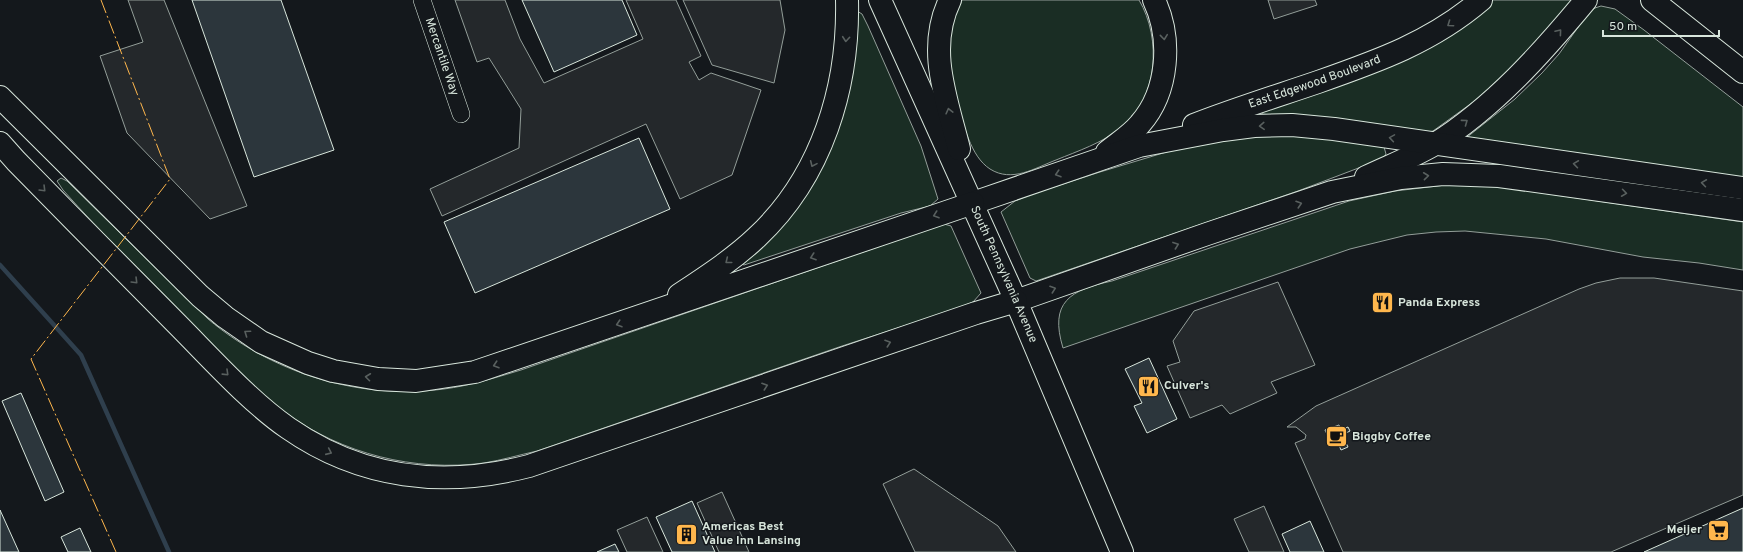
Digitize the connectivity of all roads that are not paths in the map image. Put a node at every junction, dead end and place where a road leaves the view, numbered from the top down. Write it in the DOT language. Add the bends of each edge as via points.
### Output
graph roads {
  1 [pos="422,0"];
  2 [pos="847,0"];
  3 [pos="880,0"];
  4 [pos="950,0"];
  5 [pos="1154,0"];
  6 [pos="1481,0"];
  7 [pos="1586,0"];
  8 [pos="1652,0"];
  9 [pos="1743,72"];
  10 [pos="0,84"];
  11 [pos="0,97"];
  12 [pos="461,114"];
  13 [pos="0,143"];
  14 [pos="1434,144"];
  15 [pos="1139,146"];
  16 [pos="8,155"];
  17 [pos="62,158"];
  18 [pos="1095,162"];
  19 [pos="1743,188"];
  20 [pos="1332,192"];
  21 [pos="973,203"];
  22 [pos="1743,210"];
  23 [pos="1016,302"];
  24 [pos="656,311"];
  25 [pos="1122,552"];
  1 -- 12 [label="street, Mercantile Way"];
  2 -- 24 [label="main road, one-way" via="846,38 840,86 828,131 808,175 779,214 757,237 724,265"];
  3 -- 21 [label="main road, South Pennsylvania Avenue"];
  21 -- 4 [label="main road, one-way" via="939,67 939,35"];
  5 -- 18 [label="main road, one-way" via="1163,25 1165,41 1159,90 1151,109 1139,125"];
  6 -- 15 [label="main road, East Edgewood Boulevard, one-way" via="1442,29 1388,57 1214,117"];
  14 -- 7 [label="main road, one-way" via="1474,116 1512,83"];
  8 -- 9 [label="main road"];
  10 -- 17 [label="main road"];
  11 -- 17 [label="main road"];
  13 -- 16 [label="main road"];
  14 -- 15 [label="main road, one-way" via="1334,129 1279,125 1228,129"];
  19 -- 14 [label="main road, one-way"];
  14 -- 20 [label="main road"];
  15 -- 18 [label="main road"];
  16 -- 23 [label="main road, one-way" via="219,366 288,429 336,455 372,468 407,475 462,478 529,466 976,313"];
  24 -- 17 [label="main road, one-way" via="475,372 416,381 378,379 333,371 261,342 225,317 200,296"];
  18 -- 21 [label="main road, one-way"];
  20 -- 22 [label="main road, one-way" via="1401,178 1473,174 1528,179"];
  23 -- 20 [label="main road, one-way"];
  21 -- 23 [label="main road, South Pennsylvania Avenue"];
  21 -- 24 [label="main road, one-way"];
  23 -- 25 [label="main road, South Pennsylvania Avenue"];
}
